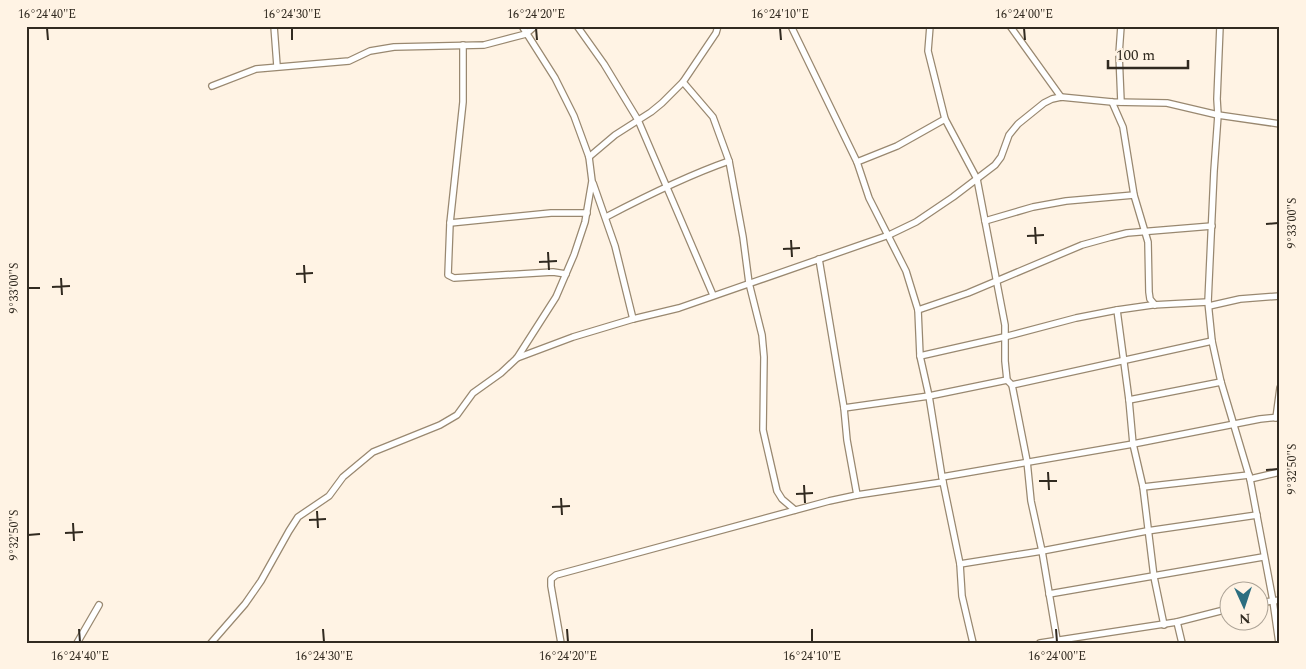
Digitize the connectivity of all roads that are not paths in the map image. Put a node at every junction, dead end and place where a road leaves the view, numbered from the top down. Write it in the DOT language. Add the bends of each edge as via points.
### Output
graph roads {
  1 [pos="274,26"];
  2 [pos="522,26"];
  3 [pos="535,26"];
  4 [pos="576,26"];
  5 [pos="718,26"];
  6 [pos="791,26"];
  7 [pos="930,26"];
  8 [pos="1010,26"];
  9 [pos="1121,26"];
  10 [pos="1220,26"];
  11 [pos="526,34"];
  12 [pos="463,45"];
  13 [pos="277,66"];
  14 [pos="683,82"];
  15 [pos="212,86"];
  16 [pos="1061,97"];
  17 [pos="1112,102"];
  18 [pos="1121,102"];
  19 [pos="1218,115"];
  20 [pos="945,119"];
  21 [pos="638,120"];
  22 [pos="1280,124"];
  23 [pos="588,157"];
  24 [pos="729,161"];
  25 [pos="857,162"];
  26 [pos="977,179"];
  27 [pos="592,181"];
  28 [pos="667,185"];
  29 [pos="1134,195"];
  30 [pos="586,213"];
  31 [pos="606,217"];
  32 [pos="985,221"];
  33 [pos="450,223"];
  34 [pos="1212,226"];
  35 [pos="1146,232"];
  36 [pos="889,235"];
  37 [pos="819,259"];
  38 [pos="566,274"];
  39 [pos="996,280"];
  40 [pos="749,283"];
  41 [pos="714,295"];
  42 [pos="1280,296"];
  43 [pos="1209,304"];
  44 [pos="1155,305"];
  45 [pos="918,310"];
  46 [pos="1117,310"];
  47 [pos="633,319"];
  48 [pos="1004,338"];
  49 [pos="1212,341"];
  50 [pos="920,356"];
  51 [pos="517,358"];
  52 [pos="1123,362"];
  53 [pos="1010,382"];
  54 [pos="1221,382"];
  55 [pos="1280,388"];
  56 [pos="929,396"];
  57 [pos="1130,400"];
  58 [pos="844,408"];
  59 [pos="1278,418"];
  60 [pos="1233,425"];
  61 [pos="1133,444"];
  62 [pos="1027,461"];
  63 [pos="1280,472"];
  64 [pos="1249,477"];
  65 [pos="942,480"];
  66 [pos="1142,487"];
  67 [pos="857,495"];
  68 [pos="795,510"];
  69 [pos="1257,515"];
  70 [pos="1147,531"];
  71 [pos="1042,551"];
  72 [pos="1263,557"];
  73 [pos="960,564"];
  74 [pos="1154,577"];
  75 [pos="1048,594"];
  76 [pos="1280,600"];
  77 [pos="1273,601"];
  78 [pos="1268,602"];
  79 [pos="100,605"];
  80 [pos="1218,612"];
  81 [pos="1177,622"];
  82 [pos="1164,625"];
  83 [pos="1057,640"];
  84 [pos="77,643"];
  85 [pos="211,643"];
  86 [pos="561,643"];
  87 [pos="973,643"];
  88 [pos="1040,643"];
  89 [pos="1182,643"];
  90 [pos="1278,643"];
  1 -- 13 [label="street"];
  2 -- 11 [label="street"];
  3 -- 11 [label="street"];
  4 -- 21 [label="street"];
  5 -- 14 [label="street"];
  6 -- 25 [label="street"];
  7 -- 20 [label="street" via="928,51"];
  8 -- 16 [label="street"];
  9 -- 18 [label="street"];
  10 -- 19 [label="street"];
  11 -- 12 [label="street" via="495,43"];
  11 -- 23 [label="street" via="555,78"];
  12 -- 13 [label="street" via="394,47 370,51 349,61"];
  12 -- 33 [label="street" via="463,102"];
  13 -- 15 [label="street" via="256,69"];
  14 -- 21 [label="street"];
  14 -- 24 [label="street" via="713,117"];
  16 -- 17 [label="street"];
  16 -- 26 [label="street" via="1044,103 1018,124 1009,135 1001,157"];
  17 -- 18 [label="street"];
  17 -- 29 [label="street" via="1123,127"];
  18 -- 19 [label="street" via="1167,103"];
  19 -- 22 [label="street"];
  19 -- 34 [label="street"];
  20 -- 25 [label="street" via="897,146"];
  20 -- 26 [label="street"];
  21 -- 23 [label="street"];
  21 -- 28 [label="street"];
  23 -- 27 [label="street"];
  24 -- 28 [label="street"];
  24 -- 40 [label="street"];
  25 -- 36 [label="street" via="869,198"];
  26 -- 32 [label="street"];
  26 -- 36 [label="street" via="916,222"];
  27 -- 30 [label="street"];
  27 -- 31 [label="street"];
  28 -- 31 [label="street"];
  28 -- 41 [label="street"];
  29 -- 32 [label="street" via="1066,201"];
  29 -- 35 [label="street"];
  30 -- 33 [label="street" via="551,213"];
  30 -- 38 [label="street"];
  31 -- 47 [label="street"];
  32 -- 39 [label="street"];
  33 -- 38 [label="street" via="447,272 450,278"];
  34 -- 35 [label="street"];
  34 -- 43 [label="street"];
  35 -- 39 [label="street" via="1111,236 1082,245"];
  35 -- 44 [label="street" via="1149,292"];
  36 -- 37 [label="street"];
  36 -- 45 [label="street" via="906,271"];
  37 -- 40 [label="street"];
  37 -- 58 [label="street"];
  38 -- 51 [label="street" via="556,297"];
  39 -- 45 [label="street"];
  39 -- 48 [label="street" via="1005,325"];
  40 -- 41 [label="street"];
  40 -- 68 [label="street" via="762,335 763,430 778,491"];
  41 -- 47 [label="street" via="679,308"];
  42 -- 43 [label="street"];
  43 -- 44 [label="street"];
  43 -- 49 [label="street"];
  44 -- 46 [label="street"];
  45 -- 50 [label="street"];
  46 -- 48 [label="street"];
  46 -- 52 [label="street"];
  47 -- 51 [label="street"];
  48 -- 50 [label="street"];
  48 -- 53 [label="street"];
  49 -- 52 [label="street"];
  49 -- 54 [label="street"];
  50 -- 56 [label="street"];
  51 -- 85 [label="street" via="473,393 457,415 372,452 343,477 328,496 302,514 245,604"];
  52 -- 53 [label="street"];
  52 -- 57 [label="street"];
  53 -- 56 [label="street"];
  53 -- 62 [label="street"];
  54 -- 57 [label="street"];
  54 -- 60 [label="street"];
  55 -- 59 [label="street"];
  56 -- 58 [label="street"];
  56 -- 65 [label="street"];
  57 -- 61 [label="street"];
  58 -- 67 [label="street"];
  59 -- 60 [label="street"];
  60 -- 61 [label="street"];
  60 -- 64 [label="street"];
  61 -- 62 [label="street"];
  61 -- 66 [label="street"];
  62 -- 65 [label="street"];
  62 -- 71 [label="street"];
  63 -- 64 [label="street"];
  64 -- 66 [label="street"];
  64 -- 69 [label="street"];
  65 -- 67 [label="street"];
  65 -- 73 [label="street"];
  66 -- 70 [label="street"];
  67 -- 68 [label="street"];
  68 -- 86 [label="street" via="553,576 551,586"];
  69 -- 70 [label="street"];
  69 -- 72 [label="street"];
  70 -- 71 [label="street"];
  70 -- 74 [label="street"];
  71 -- 73 [label="street"];
  71 -- 75 [label="street"];
  72 -- 74 [label="street"];
  72 -- 77 [label="street"];
  73 -- 87 [label="street" via="962,596"];
  74 -- 75 [label="street"];
  74 -- 82 [label="street"];
  75 -- 83 [label="street"];
  76 -- 77 [label="street"];
  77 -- 78 [label="street"];
  77 -- 90 [label="street"];
  79 -- 84 [label="street"];
  80 -- 81 [label="street"];
  81 -- 82 [label="street"];
  81 -- 89 [label="street"];
  82 -- 83 [label="street"];
  83 -- 88 [label="street"];
}
